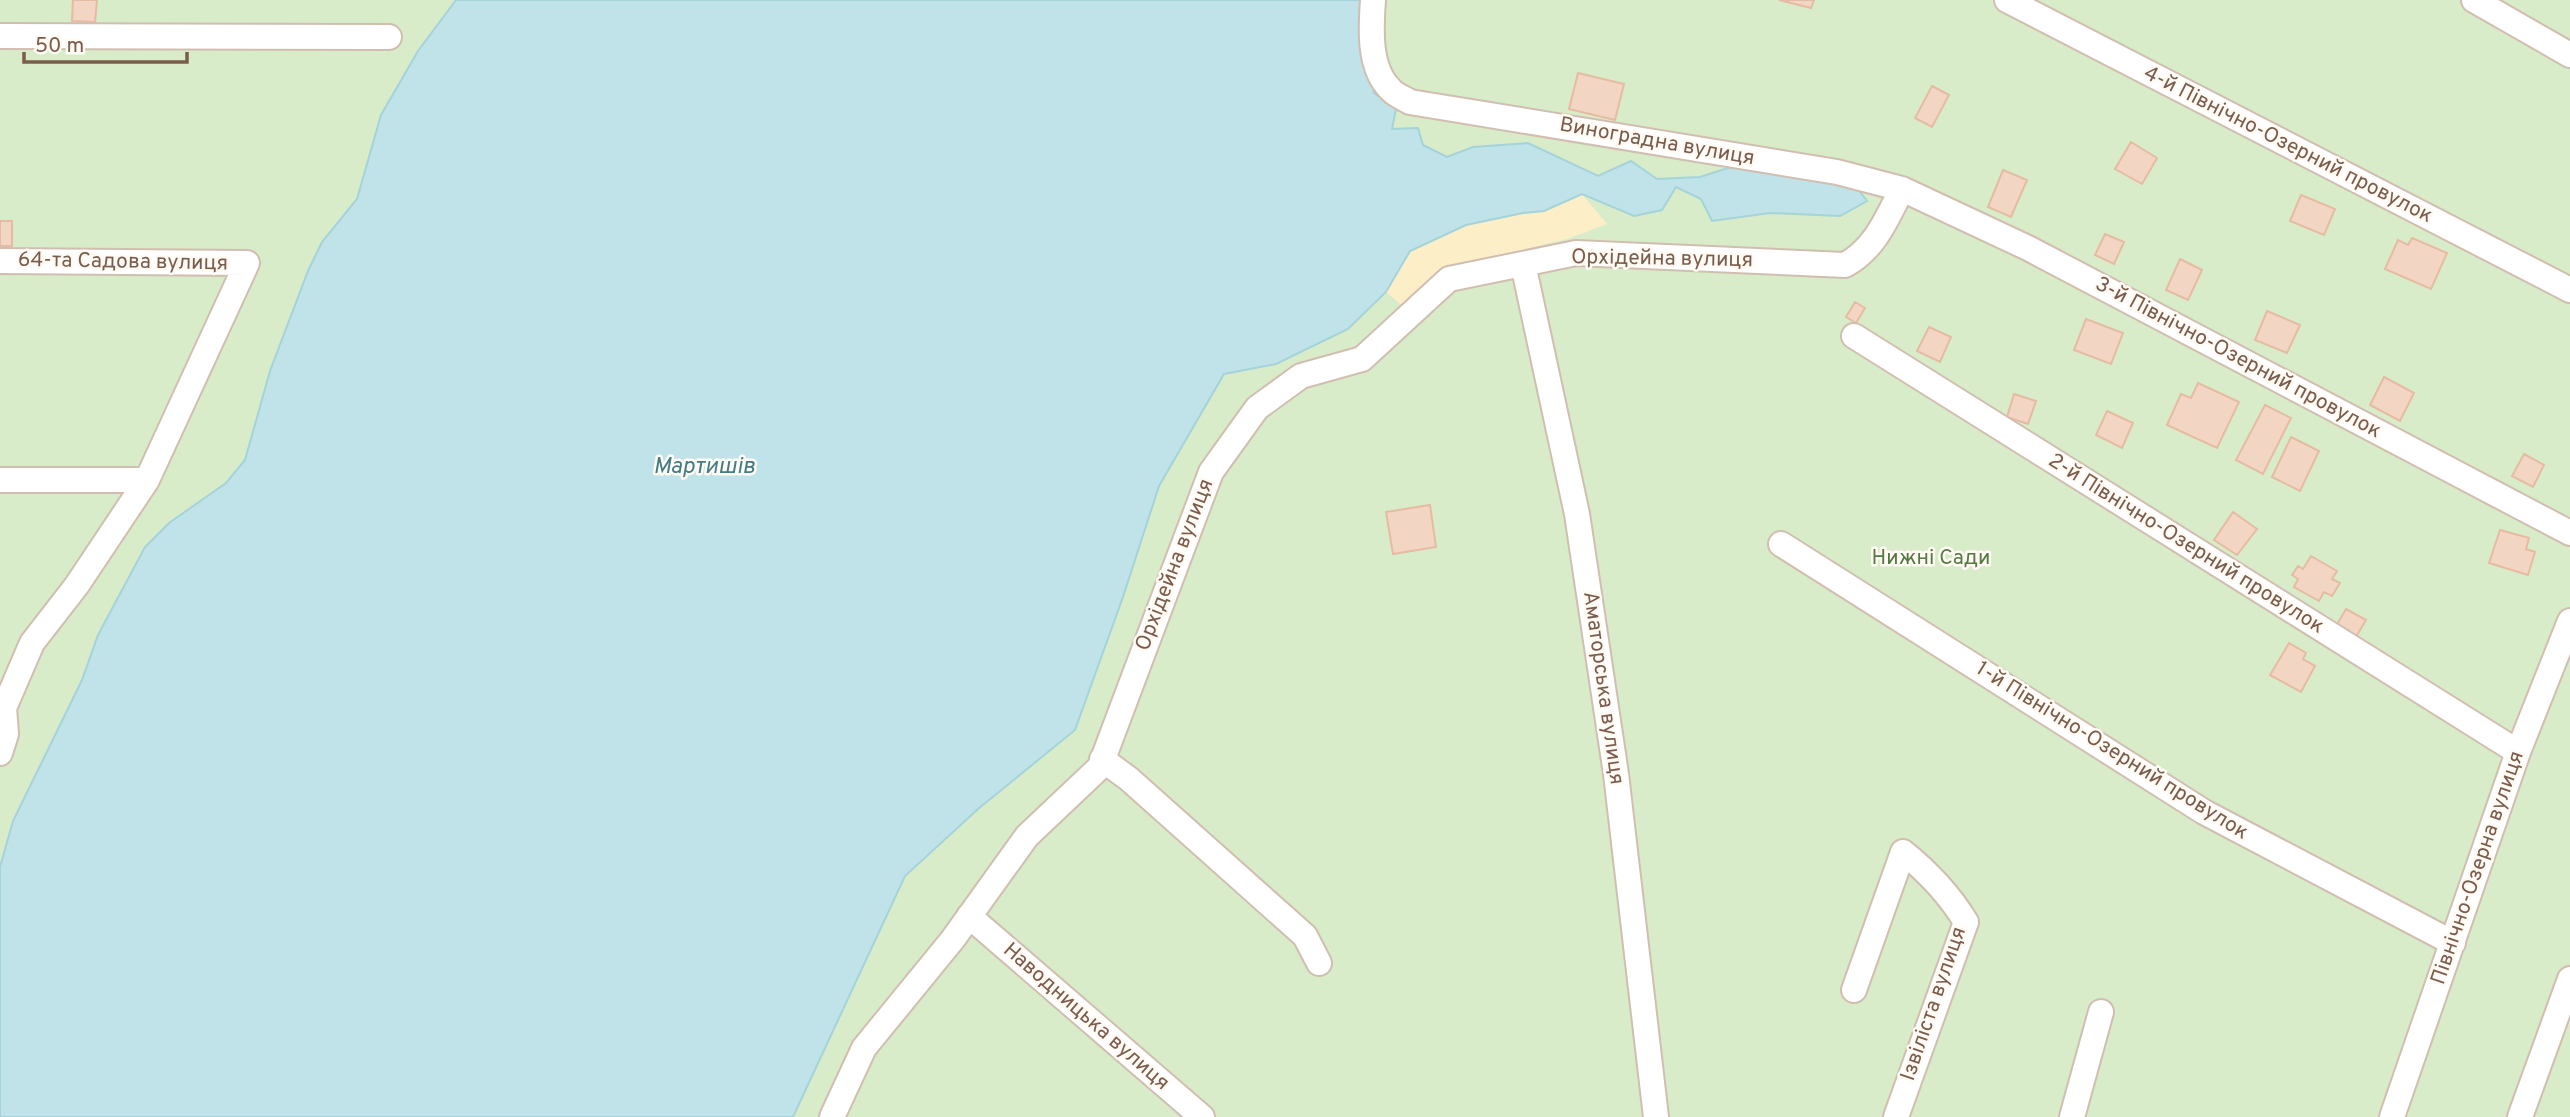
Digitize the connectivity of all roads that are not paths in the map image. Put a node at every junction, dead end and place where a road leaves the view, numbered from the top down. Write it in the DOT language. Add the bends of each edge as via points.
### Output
graph roads {
  1 [pos="1373,0"];
  2 [pos="2007,0"];
  3 [pos="2474,0"];
  4 [pos="0,36"];
  5 [pos="389,37"];
  6 [pos="2570,55"];
  7 [pos="1902,189"];
  8 [pos="0,261"];
  9 [pos="1523,264"];
  10 [pos="2570,289"];
  11 [pos="1854,335"];
  12 [pos="0,480"];
  13 [pos="147,480"];
  14 [pos="2570,533"];
  15 [pos="1781,544"];
  16 [pos="2570,621"];
  17 [pos="2,708"];
  18 [pos="2518,752"];
  19 [pos="0,753"];
  20 [pos="1102,759"];
  21 [pos="970,916"];
  22 [pos="2453,943"];
  23 [pos="1320,963"];
  24 [pos="2570,979"];
  25 [pos="1854,990"];
  26 [pos="2101,1012"];
  27 [pos="840,1113"];
  28 [pos="1202,1117"];
  29 [pos="1656,1117"];
  30 [pos="1896,1117"];
  31 [pos="2072,1117"];
  32 [pos="2392,1117"];
  33 [pos="2520,1117"];
  1 -- 7 [label="street, Виноградна вулиця" via="1370,34 1379,73 1391,91 1410,102 1837,173"];
  2 -- 10 [label="street, 4-й Північно-Озерний провулок"];
  3 -- 6 [label="street"];
  4 -- 5 [label="street"];
  7 -- 9 [label="street, Орхідейна вулиця" via="1872,245 1845,265 1576,253"];
  7 -- 14 [label="street, 3-й Північно-Озерний провулок" via="2028,248"];
  8 -- 13 [label="street, 64-та Садова вулиця" via="247,263"];
  9 -- 20 [label="street, Орхідейна вулиця" via="1449,279 1362,359 1301,376 1256,408 1211,472"];
  9 -- 29 [label="street, Аматорська вулиця" via="1577,514 1616,774"];
  11 -- 18 [label="street, 2-й Північно-Озерний провулок"];
  12 -- 13 [label="street"];
  13 -- 17 [label="street" via="32,643"];
  15 -- 22 [label="street, 1-й Північно-Озерний провулок" via="2204,812"];
  16 -- 18 [label="street, Північно-Озерна вулиця"];
  17 -- 19 [label="street" via="6,734"];
  18 -- 22 [label="street, Північно-Озерна вулиця"];
  20 -- 21 [label="street, Орхідейна вулиця" via="1100,767 1027,836"];
  20 -- 23 [label="street" via="1305,936"];
  21 -- 27 [label="street, Орхідейна вулиця" via="864,1048"];
  21 -- 28 [label="street, Наводницька вулиця"];
  22 -- 32 [label="street, Північно-Озерна вулиця"];
  24 -- 33 [label="street"];
  25 -- 30 [label="street, Ізвіліста вулиця" via="1903,852 1930,874 1966,922"];
  26 -- 31 [label="street"];
}
